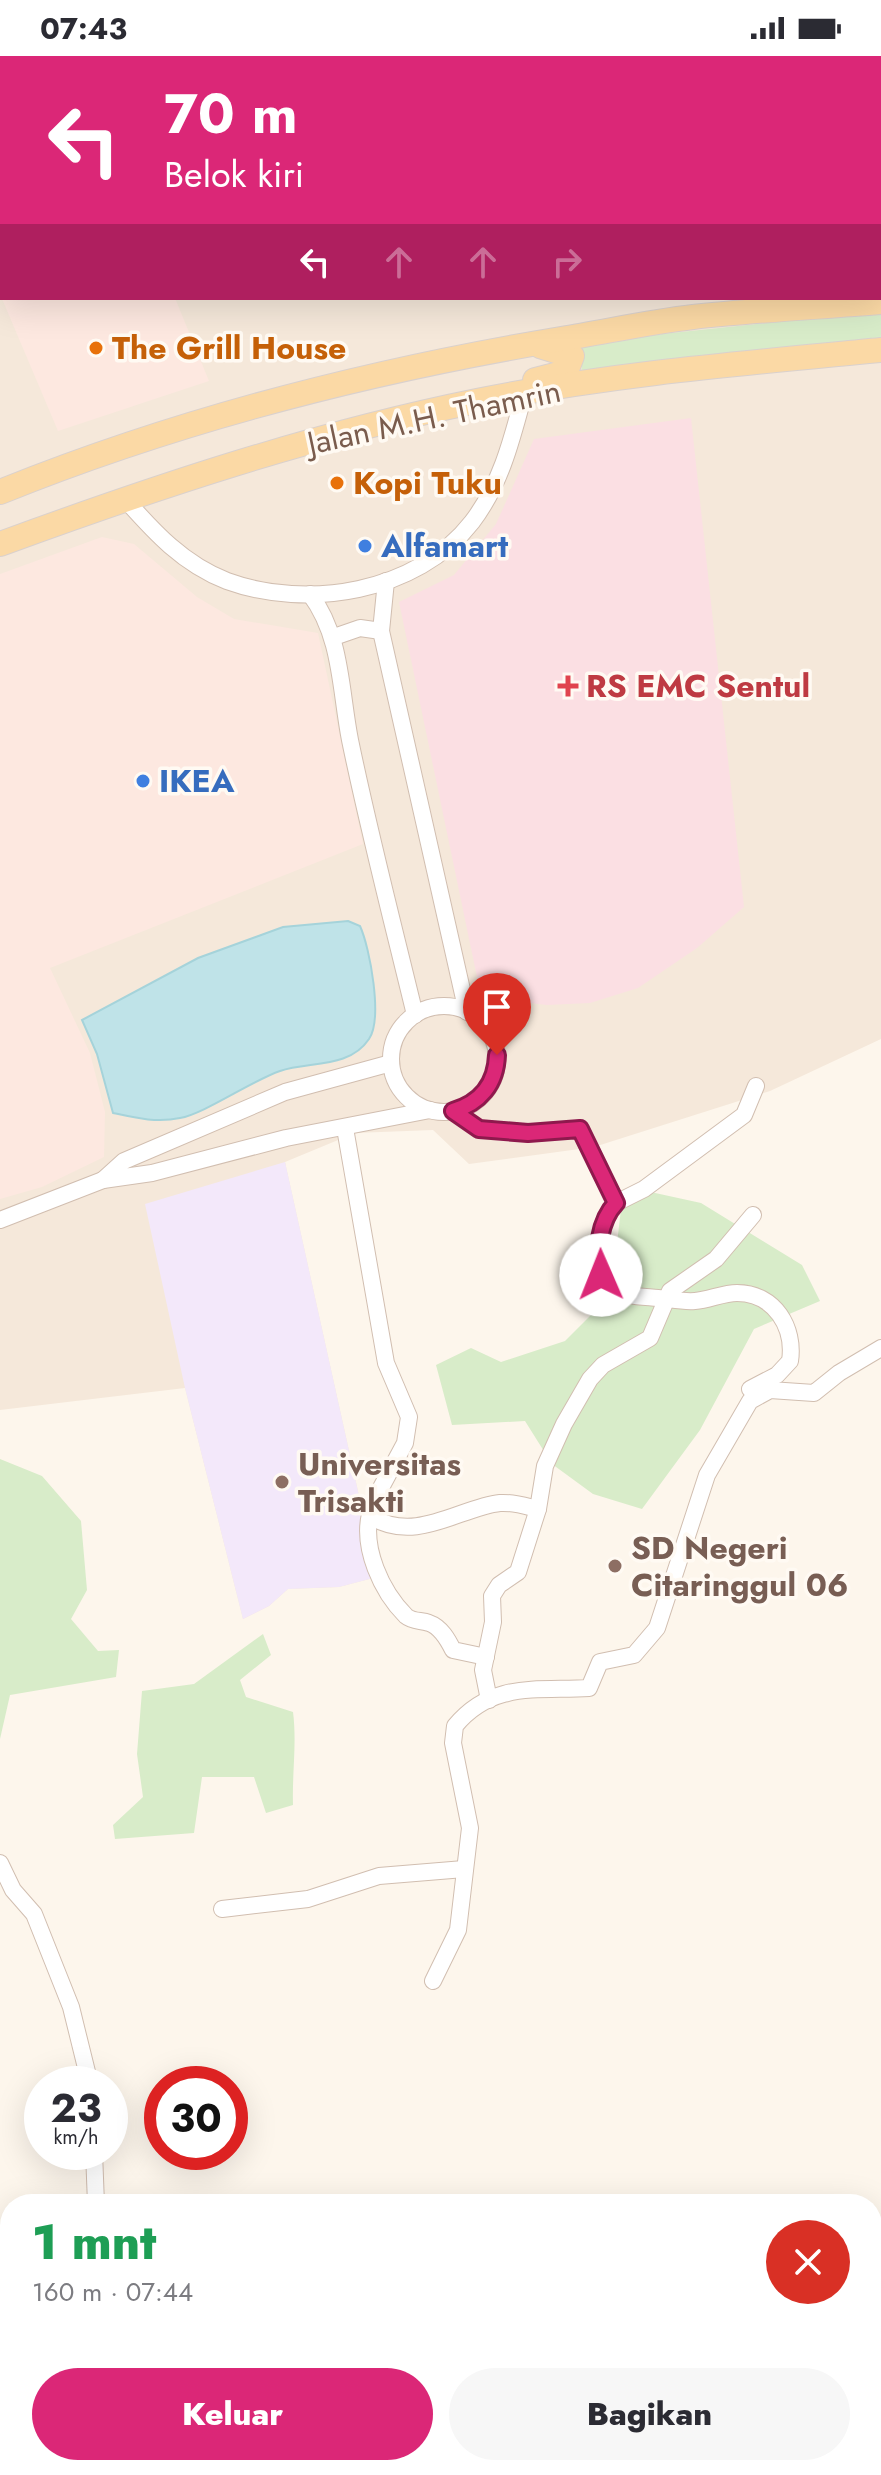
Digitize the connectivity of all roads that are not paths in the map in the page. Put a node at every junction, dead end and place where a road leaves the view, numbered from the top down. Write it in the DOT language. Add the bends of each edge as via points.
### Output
graph roads {
  1 [pos="881,302"];
  2 [pos="510,348"];
  3 [pos="881,350"];
  4 [pos="524,394"];
  5 [pos="478,401"];
  6 [pos="0,492"];
  7 [pos="124,498"];
  8 [pos="0,544"];
  9 [pos="386,581"];
  10 [pos="310,594"];
  11 [pos="381,631"];
  12 [pos="334,637"];
  13 [pos="467,1012"];
  14 [pos="415,1015"];
  15 [pos="391,1063"];
  16 [pos="756,1086"];
  17 [pos="430,1110"];
  18 [pos="453,1111"];
  19 [pos="345,1128"];
  20 [pos="103,1180"];
  21 [pos="616,1203"];
  22 [pos="753,1215"];
  23 [pos="0,1220"];
  24 [pos="664,1298"];
  25 [pos="881,1348"];
  26 [pos="735,1422"];
  27 [pos="538,1509"];
  28 [pos="370,1514"];
  29 [pos="486,1657"];
  30 [pos="489,1700"];
  31 [pos="0,1863"];
  32 [pos="464,1869"];
  33 [pos="8,1895"];
  34 [pos="222,1909"];
  35 [pos="433,1981"];
  36 [pos="85,2066"];
  37 [pos="95,2170"];
  38 [pos="96,2194"];
  1 -- 2 [label="main road, Jalan M.H. Thamrin" via="691,317"];
  2 -- 5 [label="main road" via="540,345 562,350 572,356 572,363 566,372 503,387"];
  2 -- 6 [label="main road, Jalan M.H. Thamrin" via="293,394 67,465"];
  3 -- 4 [label="main road, Jalan M.H. Thamrin" via="715,366"];
  4 -- 5 [label="main road, Jalan M.H. Thamrin"];
  4 -- 9 [label="street" via="507,456 485,505 470,525 427,560"];
  5 -- 7 [label="main road, Jalan M.H. Thamrin" via="323,438"];
  7 -- 8 [label="main road, Jalan M.H. Thamrin"];
  7 -- 10 [label="street" via="167,546 215,574 275,593"];
  9 -- 10 [label="street" via="338,594"];
  9 -- 11 [label="street"];
  10 -- 12 [label="street"];
  11 -- 12 [label="street" via="360,628"];
  11 -- 13 [label="street"];
  12 -- 14 [label="street" via="350,740"];
  13 -- 14 [label="street" via="446,1006"];
  13 -- 18 [label="street" via="491,1034 497,1066 482,1096"];
  14 -- 15 [label="street" via="394,1041"];
  15 -- 17 [label="street" via="403,1093"];
  15 -- 20 [label="street" via="285,1092 124,1161"];
  16 -- 21 [label="street" via="744,1115 653,1183"];
  17 -- 18 [label="street"];
  17 -- 19 [label="street"];
  18 -- 21 [label="street" via="479,1129 580,1129"];
  19 -- 20 [label="street"];
  19 -- 28 [label="street" via="386,1363 409,1417 405,1443"];
  20 -- 23 [label="street"];
  21 -- 24 [label="street" via="599,1242 601,1275 621,1295"];
  22 -- 24 [label="street" via="716,1259"];
  24 -- 26 [label="street" via="695,1301 747,1294 773,1308 788,1325 790,1361 744,1394"];
  24 -- 27 [label="street" via="650,1338 617,1355 590,1379 545,1466"];
  25 -- 26 [label="street" via="814,1393 762,1392"];
  26 -- 30 [label="street" via="707,1475 675,1582 645,1647 634,1655 600,1662 589,1688 526,1688"];
  27 -- 28 [label="street" via="497,1503 425,1524 384,1523"];
  27 -- 29 [label="street" via="518,1572 492,1596"];
  28 -- 29 [label="street" via="368,1547 403,1613 430,1623 453,1650"];
  29 -- 30 [label="street"];
  30 -- 32 [label="street" via="455,1726 453,1743 470,1828"];
  31 -- 33 [label="street"];
  32 -- 34 [label="street" via="379,1876 308,1899"];
  32 -- 35 [label="street" via="458,1930"];
  33 -- 36 [label="street" via="32,1909 62,1982"];
  37 -- 38 [label="street"];
}
